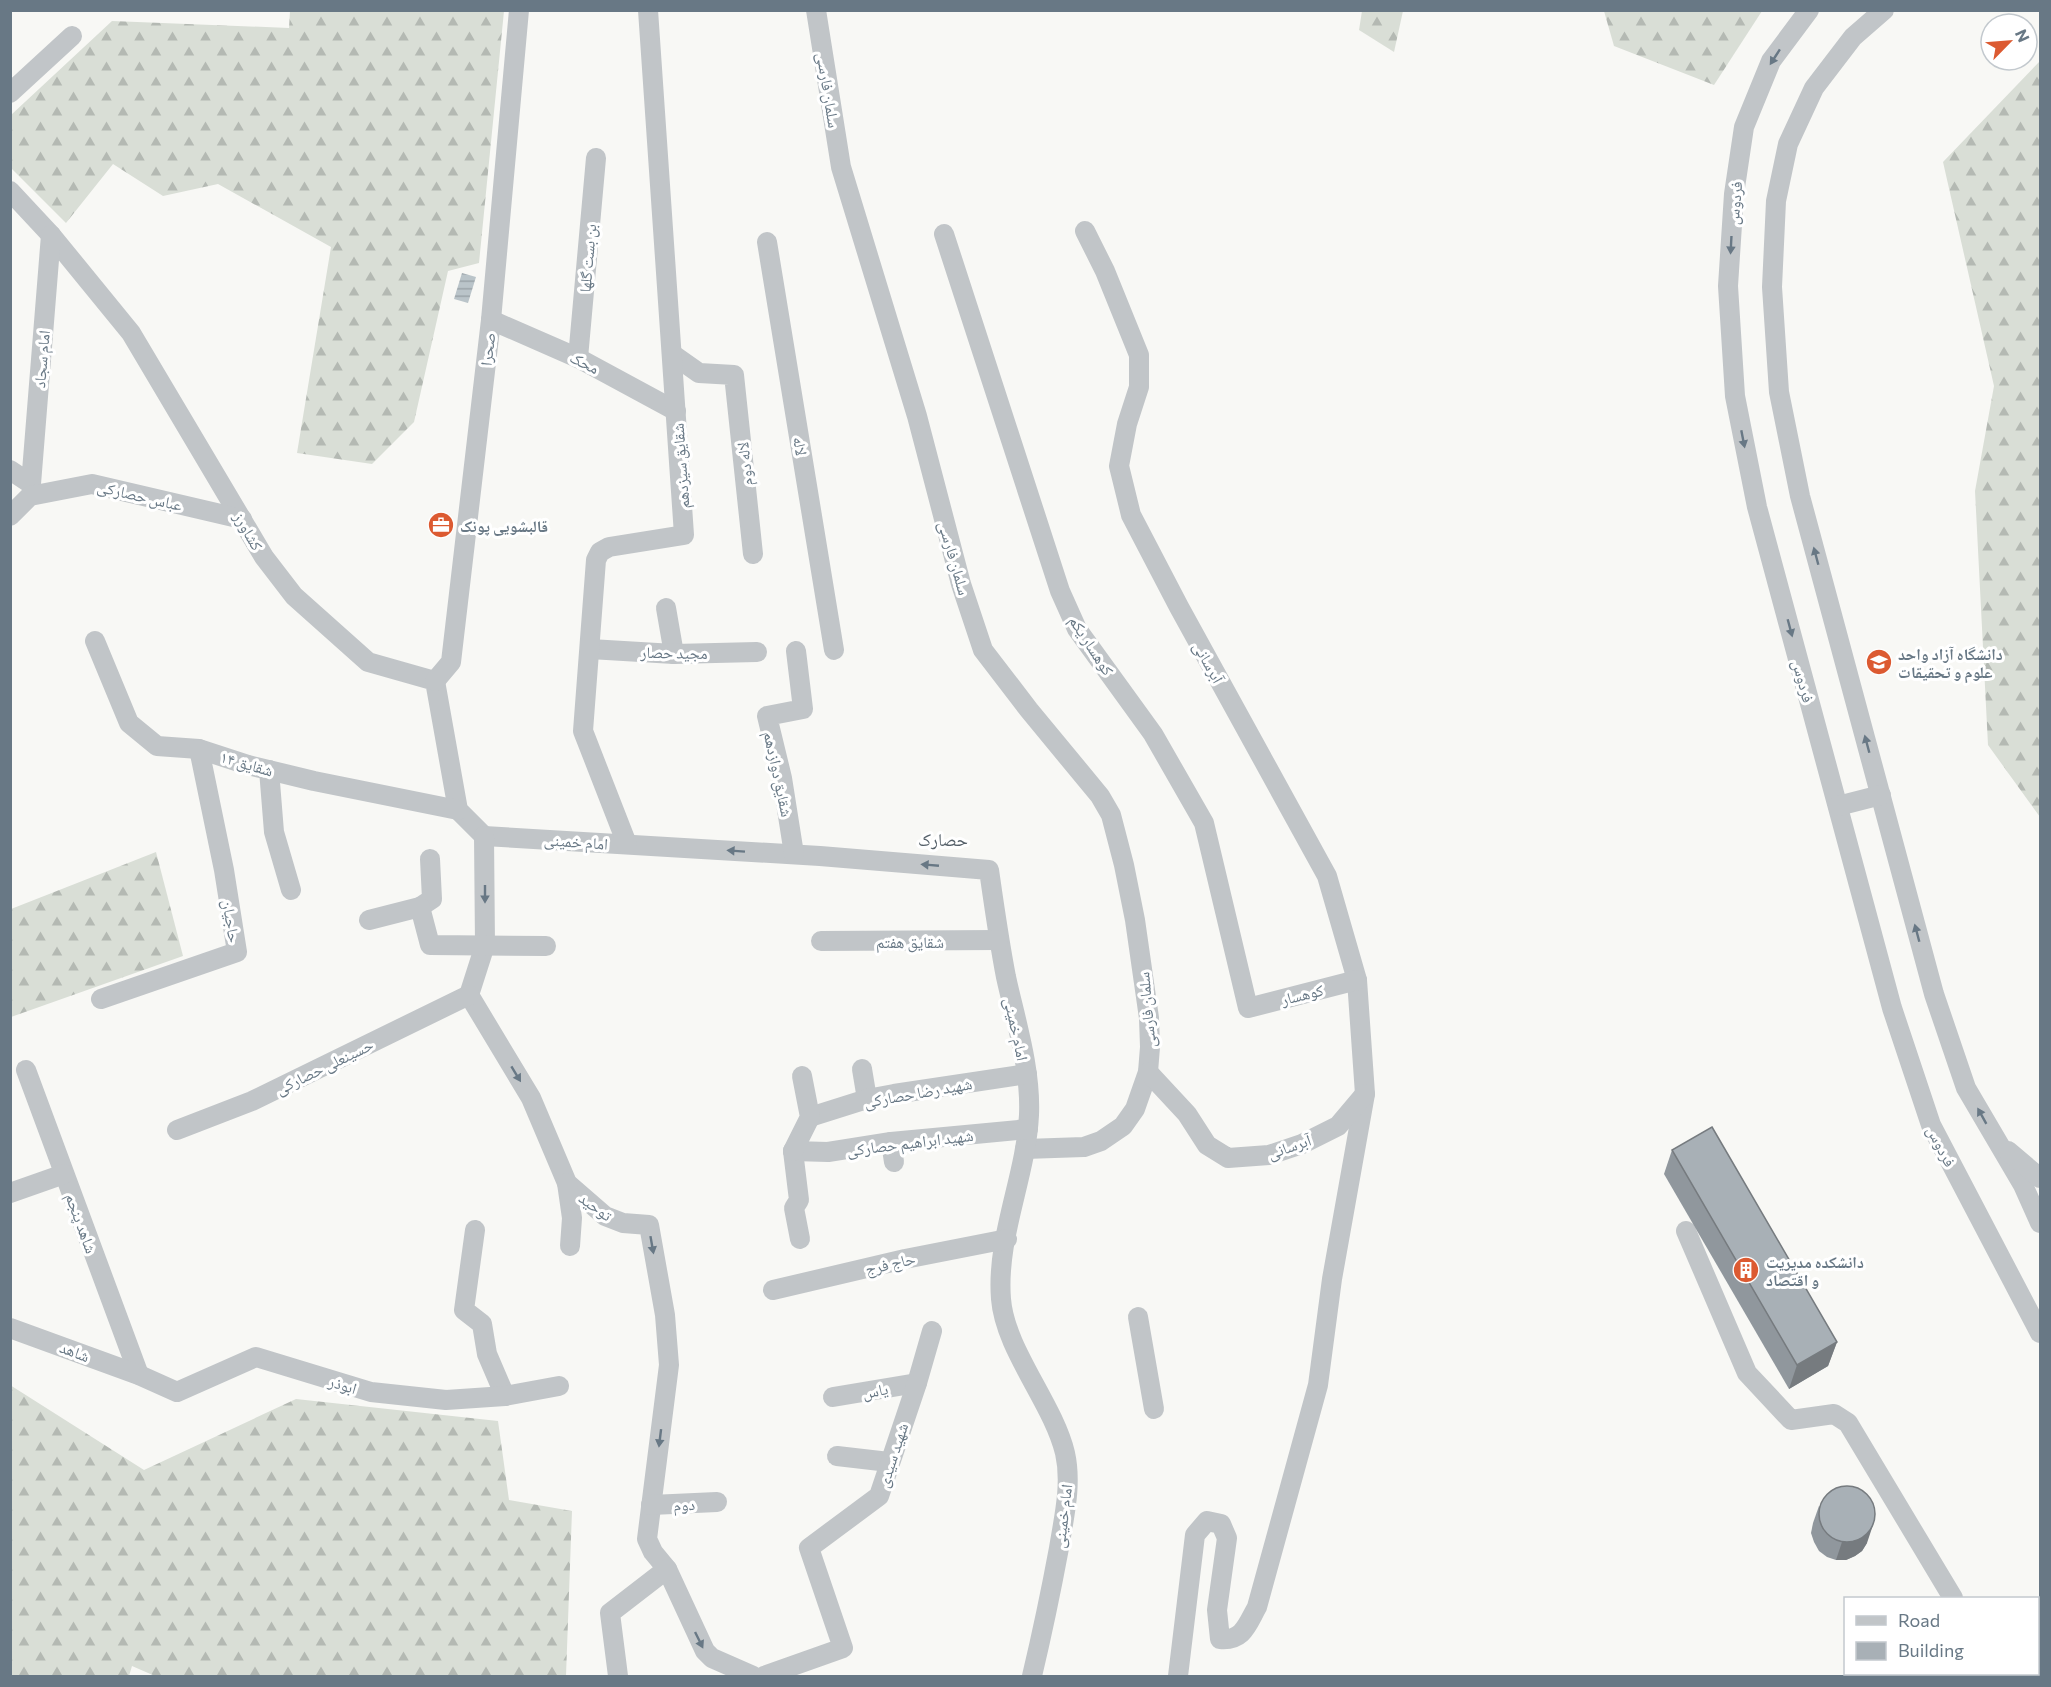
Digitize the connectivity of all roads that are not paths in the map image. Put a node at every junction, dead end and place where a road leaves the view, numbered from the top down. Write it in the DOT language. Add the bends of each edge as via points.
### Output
graph roads {
  1 [pos="519,10"];
  2 [pos="648,10"];
  3 [pos="816,10"];
  4 [pos="1809,10"];
  5 [pos="1884,10"];
  6 [pos="72,36"];
  7 [pos="10,93"];
  8 [pos="596,158"];
  9 [pos="10,191"];
  10 [pos="1085,231"];
  11 [pos="944,234"];
  12 [pos="51,235"];
  13 [pos="767,242"];
  14 [pos="490,320"];
  15 [pos="672,354"];
  16 [pos="578,357"];
  17 [pos="676,411"];
  18 [pos="10,470"];
  19 [pos="10,516"];
  20 [pos="242,519"];
  21 [pos="753,554"];
  22 [pos="666,608"];
  23 [pos="95,641"];
  24 [pos="590,649"];
  25 [pos="834,650"];
  26 [pos="796,651"];
  27 [pos="757,652"];
  28 [pos="674,654"];
  29 [pos="435,681"];
  30 [pos="199,749"];
  31 [pos="269,770"];
  32 [pos="1881,795"];
  33 [pos="1838,806"];
  34 [pos="458,810"];
  35 [pos="484,836"];
  36 [pos="627,844"];
  37 [pos="794,854"];
  38 [pos="430,859"];
  39 [pos="291,890"];
  40 [pos="420,907"];
  41 [pos="369,920"];
  42 [pos="998,940"];
  43 [pos="821,941"];
  44 [pos="485,945"];
  45 [pos="546,946"];
  46 [pos="1357,980"];
  47 [pos="469,995"];
  48 [pos="101,999"];
  49 [pos="1248,1008"];
  50 [pos="862,1069"];
  51 [pos="26,1070"];
  52 [pos="1148,1072"];
  53 [pos="1027,1074"];
  54 [pos="801,1076"];
  55 [pos="1365,1094"];
  56 [pos="867,1099"];
  57 [pos="810,1117"];
  58 [pos="1028,1129"];
  59 [pos="177,1130"];
  60 [pos="1996,1140"];
  61 [pos="891,1142"];
  62 [pos="1025,1149"];
  63 [pos="793,1151"];
  64 [pos="894,1162"];
  65 [pos="64,1174"];
  66 [pos="2040,1178"];
  67 [pos="567,1183"];
  68 [pos="10,1193"];
  69 [pos="2040,1222"];
  70 [pos="475,1230"];
  71 [pos="1686,1231"];
  72 [pos="800,1239"];
  73 [pos="1007,1239"];
  74 [pos="570,1245"];
  75 [pos="773,1290"];
  76 [pos="1138,1317"];
  77 [pos="10,1328"];
  78 [pos="932,1331"];
  79 [pos="2040,1333"];
  80 [pos="139,1376"];
  81 [pos="916,1383"];
  82 [pos="559,1386"];
  83 [pos="505,1395"];
  84 [pos="833,1397"];
  85 [pos="1154,1410"];
  86 [pos="837,1456"];
  87 [pos="890,1462"];
  88 [pos="717,1502"];
  89 [pos="651,1505"];
  90 [pos="668,1569"];
  91 [pos="1952,1597"];
  92 [pos="618,1677"];
  93 [pos="753,1677"];
  94 [pos="764,1677"];
  95 [pos="1032,1677"];
  96 [pos="1178,1677"];
  1 -- 14 [label="street, صحرا"];
  2 -- 15 [label="street, شقایق سیزدهم"];
  3 -- 52 [label="street, سلمان فارسی" via="842,167 983,650 1111,814 1135,920 1148,1007"];
  4 -- 33 [label="street, فردوس, one-way" via="1771,61 1744,127 1734,194 1728,286 1735,396 1757,507"];
  32 -- 5 [label="street, one-way" via="1800,496 1779,392 1772,287 1776,201 1788,144 1814,88 1853,37"];
  6 -- 7 [label="street"];
  8 -- 16 [label="street, بن بست گلها"];
  9 -- 12 [label="street, کشاورز"];
  10 -- 46 [label="street, آبرسانی" via="1139,355 1139,387 1119,466 1131,515 1328,876"];
  11 -- 49 [label="street, کوهسار یکم" via="1060,591 1077,629 1153,734 1204,823"];
  12 -- 18 [label="street, امام سجاد" via="31,484"];
  12 -- 20 [label="street, کشاورز" via="131,333"];
  13 -- 25 [label="street, لاله"];
  14 -- 16 [label="street, محک"];
  14 -- 29 [label="street, صحرا" via="451,662"];
  15 -- 17 [label="street, شقایق سیزدهم"];
  15 -- 21 [label="street, لاله دوم" via="699,373 734,375"];
  16 -- 17 [label="street, محک"];
  17 -- 24 [label="street, شقایق سیزدهم" via="684,535 609,547 600,552 596,560"];
  19 -- 20 [label="street, عباس حصارکی" via="30,495 92,484"];
  20 -- 29 [label="street, کشاورز" via="294,596 368,662"];
  22 -- 28 [label="street"];
  23 -- 30 [label="street, شقایق ۱۴" via="129,723 157,746"];
  24 -- 28 [label="street, مجید حصار"];
  24 -- 36 [label="street, شقایق سیزدهم" via="583,731"];
  26 -- 37 [label="street, شقایق دوازدهم" via="803,710 767,716"];
  27 -- 28 [label="street, مجید حصار"];
  29 -- 34 [label="street"];
  30 -- 31 [label="street, شقایق ۱۴"];
  30 -- 48 [label="street, حاجیان" via="237,952"];
  31 -- 34 [label="street, شقایق ۱۴"];
  31 -- 39 [label="street" via="274,832"];
  32 -- 33 [label="street"];
  60 -- 32 [label="street, one-way" via="1966,1088 1938,1004"];
  33 -- 79 [label="street, فردوس" via="1892,1008 1931,1125"];
  34 -- 35 [label="street"];
  35 -- 36 [label="street, امام خمینی"];
  35 -- 44 [label="street, one-way"];
  37 -- 36 [label="street, امام خمینی, one-way"];
  42 -- 37 [label="street, امام خمینی, one-way" via="988,870"];
  38 -- 40 [label="street" via="432,899"];
  40 -- 41 [label="street"];
  40 -- 44 [label="street" via="430,945"];
  42 -- 43 [label="street, شقایق هفتم"];
  42 -- 53 [label="street, امام خمینی"];
  44 -- 45 [label="street"];
  44 -- 47 [label="street"];
  46 -- 49 [label="street, کوهسار"];
  46 -- 55 [label="street, آبرسانی"];
  47 -- 59 [label="street, حسینعلی حصارکی" via="252,1101"];
  47 -- 67 [label="street, توحید, one-way" via="531,1098"];
  50 -- 56 [label="street"];
  51 -- 65 [label="street, شاهد پنجم"];
  52 -- 55 [label="street, آبرسانی" via="1187,1114 1207,1145 1228,1158 1269,1155 1302,1144 1338,1126"];
  52 -- 62 [label="street" via="1136,1109 1123,1126 1101,1141 1084,1147"];
  53 -- 56 [label="street, شهید رضا حصارکی"];
  53 -- 58 [label="street, امام خمینی"];
  54 -- 57 [label="street"];
  55 -- 96 [label="street, آبرسانی" via="1332,1279 1318,1385 1257,1607 1243,1632 1231,1640 1220,1639 1217,1610 1227,1538 1221,1524 1206,1521 1195,1535"];
  56 -- 57 [label="street, شهید رضا حصارکی"];
  57 -- 63 [label="street"];
  58 -- 61 [label="street, شهید ابراهیم حصارکی"];
  58 -- 62 [label="street, امام خمینی"];
  60 -- 66 [label="street"];
  60 -- 69 [label="street"];
  61 -- 63 [label="street, شهید ابراهیم حصارکی" via="828,1152"];
  61 -- 64 [label="street"];
  62 -- 73 [label="street, امام خمینی"];
  63 -- 72 [label="street" via="799,1200 794,1208"];
  65 -- 68 [label="street"];
  65 -- 80 [label="street, شاهد پنجم"];
  67 -- 74 [label="street" via="572,1218"];
  67 -- 89 [label="street, توحید, one-way" via="605,1216 623,1223 649,1225 665,1314 669,1365"];
  70 -- 83 [label="street" via="464,1310 482,1324 487,1354"];
  71 -- 91 [label="street" via="1747,1373 1791,1420 1834,1414 1848,1423"];
  73 -- 75 [label="street, حاج فرج"];
  73 -- 95 [label="street, امام خمینی" via="1001,1270 1006,1326 1053,1422 1065,1452 1067,1477 1066,1508"];
  76 -- 85 [label="street"];
  77 -- 80 [label="street, شاهد"];
  78 -- 81 [label="street, شهید سیدی"];
  80 -- 83 [label="street, ابوذر" via="177,1392 256,1357 371,1392 446,1400"];
  81 -- 84 [label="street, یاس"];
  81 -- 87 [label="street, شهید سیدی"];
  82 -- 83 [label="street, ابوذر"];
  86 -- 87 [label="street"];
  87 -- 94 [label="street, شهید سیدی" via="879,1496 809,1548 843,1648"];
  88 -- 89 [label="street, دوم"];
  89 -- 90 [label="street, توحید" via="647,1539"];
  90 -- 92 [label="street" via="610,1613"];
  90 -- 93 [label="street, توحید, one-way" via="705,1651"];
}
